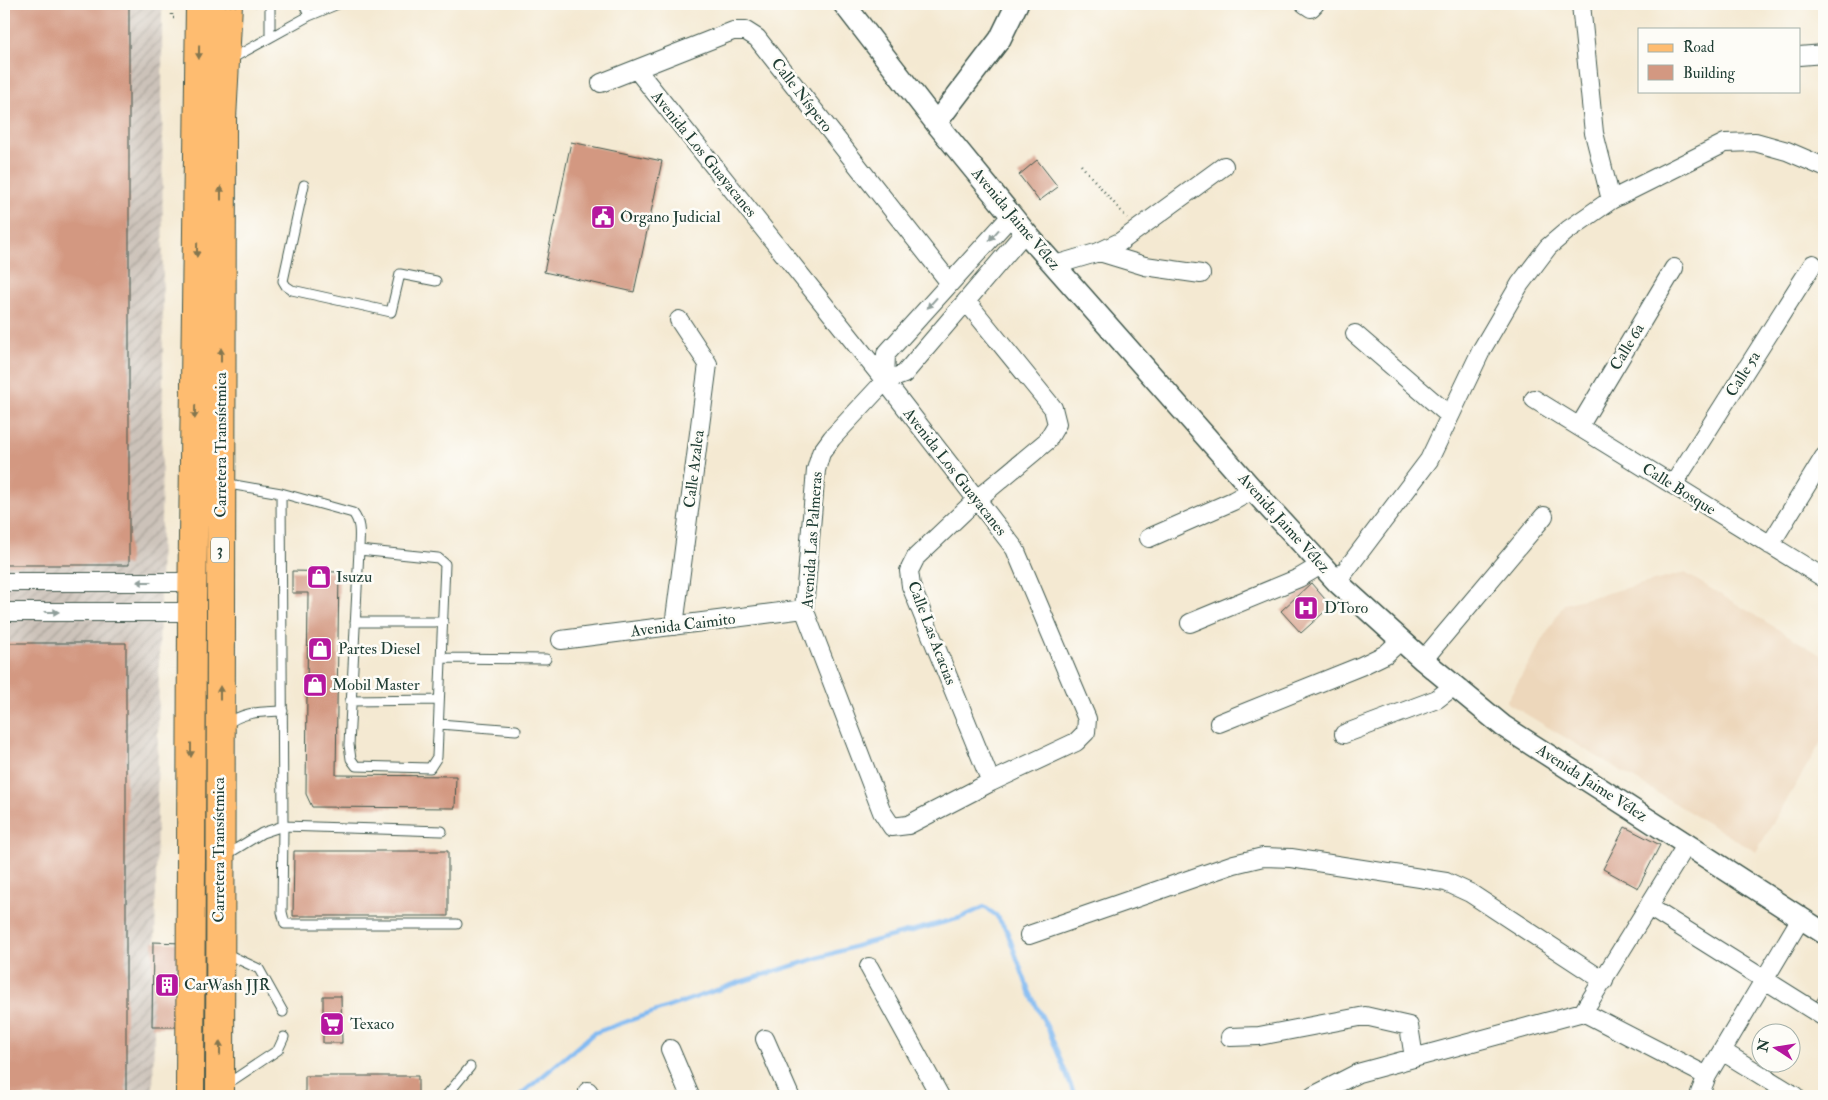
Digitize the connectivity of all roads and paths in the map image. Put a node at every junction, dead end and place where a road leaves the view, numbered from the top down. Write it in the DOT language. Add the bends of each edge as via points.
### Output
graph roads {
  1 [pos="172,4"];
  2 [pos="178,4"];
  3 [pos="200,4"];
  4 [pos="228,4"];
  5 [pos="270,4"];
  6 [pos="304,4"];
  7 [pos="338,4"];
  8 [pos="844,4"];
  9 [pos="1017,4"];
  10 [pos="1305,4"];
  11 [pos="1315,4"];
  12 [pos="1582,4"];
  13 [pos="257,6"];
  14 [pos="309,16"];
  15 [pos="172,18"];
  16 [pos="270,37"];
  17 [pos="1824,54"];
  18 [pos="1800,56"];
  19 [pos="226,61"];
  20 [pos="637,70"];
  21 [pos="601,83"];
  22 [pos="936,123"];
  23 [pos="1081,164"];
  24 [pos="1224,166"];
  25 [pos="1824,167"];
  26 [pos="304,184"];
  27 [pos="1611,200"];
  28 [pos="1011,216"];
  29 [pos="1137,230"];
  30 [pos="1025,232"];
  31 [pos="1099,252"];
  32 [pos="1812,264"];
  33 [pos="1055,265"];
  34 [pos="1674,268"];
  35 [pos="1202,274"];
  36 [pos="436,281"];
  37 [pos="950,283"];
  38 [pos="966,301"];
  39 [pos="679,320"];
  40 [pos="1355,334"];
  41 [pos="885,381"];
  42 [pos="1534,399"];
  43 [pos="1450,416"];
  44 [pos="1579,427"];
  45 [pos="1824,457"];
  46 [pos="220,482"];
  47 [pos="1673,485"];
  48 [pos="1253,490"];
  49 [pos="281,493"];
  50 [pos="976,500"];
  51 [pos="1544,516"];
  52 [pos="1149,538"];
  53 [pos="1770,545"];
  54 [pos="359,550"];
  55 [pos="1321,565"];
  56 [pos="1824,578"];
  57 [pos="4,582"];
  58 [pos="192,582"];
  59 [pos="1337,582"];
  60 [pos="804,610"];
  61 [pos="4,612"];
  62 [pos="192,612"];
  63 [pos="355,622"];
  64 [pos="443,622"];
  65 [pos="1190,623"];
  66 [pos="674,626"];
  67 [pos="561,640"];
  68 [pos="1401,640"];
  69 [pos="442,658"];
  70 [pos="546,659"];
  71 [pos="1423,660"];
  72 [pos="1454,686"];
  73 [pos="439,700"];
  74 [pos="350,701"];
  75 [pos="283,711"];
  76 [pos="1219,723"];
  77 [pos="439,724"];
  78 [pos="220,729"];
  79 [pos="516,730"];
  80 [pos="1344,734"];
  81 [pos="991,782"];
  82 [pos="283,826"];
  83 [pos="892,827"];
  84 [pos="442,831"];
  85 [pos="1687,844"];
  86 [pos="219,859"];
  87 [pos="1649,907"];
  88 [pos="1801,918"];
  89 [pos="456,924"];
  90 [pos="1824,933"];
  91 [pos="1030,935"];
  92 [pos="219,950"];
  93 [pos="869,967"];
  94 [pos="1764,980"];
  95 [pos="1604,981"];
  96 [pos="283,1012"];
  97 [pos="1583,1012"];
  98 [pos="1824,1017"];
  99 [pos="284,1037"];
  100 [pos="1230,1037"];
  101 [pos="765,1039"];
  102 [pos="670,1049"];
  103 [pos="1722,1051"];
  104 [pos="1414,1058"];
  105 [pos="470,1067"];
  106 [pos="1707,1076"];
  107 [pos="220,1093"];
  108 [pos="190,1096"];
  109 [pos="446,1096"];
  110 [pos="690,1096"];
  111 [pos="790,1096"];
  112 [pos="940,1096"];
  113 [pos="1313,1096"];
  114 [pos="1705,1096"];
  115 [pos="1795,1096"];
  1 -- 15 [label="path"];
  2 -- 13 [label="path, bridge"];
  3 -- 58 [label="main road, Carretera Transístmica / 3, one-way"];
  4 -- 19 [label="main road, Carretera Transístmica / 3"];
  5 -- 16 [label="lane"];
  6 -- 14 [label="lane"];
  7 -- 14 [label="lane"];
  8 -- 22 [label="street, Avenida Jaime Vélez"];
  9 -- 22 [label="street" via="1000,40"];
  10 -- 11 [label="street" via="1311,8"];
  12 -- 27 [label="street" via="1594,133"];
  14 -- 16 [label="lane"];
  16 -- 19 [label="lane"];
  17 -- 18 [label="street"];
  46 -- 19 [label="main road, Carretera Transístmica / 3, one-way" via="222,119"];
  20 -- 21 [label="street, Calle Níspero"];
  20 -- 37 [label="street, Calle Níspero" via="733,31 746,32 757,38"];
  20 -- 41 [label="street, Avenida Los Guayacanes"];
  22 -- 28 [label="street, Avenida Jaime Vélez"];
  23 -- 29 [label="path"];
  24 -- 29 [label="street"];
  25 -- 27 [label="street" via="1755,142 1725,143"];
  26 -- 36 [label="lane" via="283,281 286,286 392,312 400,274"];
  27 -- 43 [label="street" via="1548,247 1520,284 1482,349"];
  28 -- 30 [label="street, Avenida Jaime Vélez"];
  28 -- 37 [label="street, one-way"];
  29 -- 31 [label="street"];
  30 -- 33 [label="street, Avenida Jaime Vélez"];
  30 -- 38 [label="street, Avenida Las Palmeras"];
  31 -- 33 [label="street"];
  31 -- 35 [label="street" via="1145,266"];
  32 -- 47 [label="street, Calle 5a"];
  33 -- 48 [label="street, Avenida Jaime Vélez"];
  34 -- 44 [label="street, Calle 6a"];
  37 -- 41 [label="street, one-way" via="886,354"];
  38 -- 41 [label="street, Avenida Las Palmeras" via="904,374"];
  38 -- 50 [label="street, Calle Las Acacias" via="1053,408 1057,424 1047,441"];
  39 -- 66 [label="street, Calle Azalea" via="708,364"];
  40 -- 43 [label="street"];
  41 -- 50 [label="street, Avenida Los Guayacanes"];
  41 -- 60 [label="street, Avenida Las Palmeras" via="821,453 816,470"];
  42 -- 44 [label="street, Calle Bosque"];
  43 -- 59 [label="street" via="1429,460"];
  44 -- 47 [label="street, Calle Bosque"];
  45 -- 53 [label="street"];
  46 -- 49 [label="lane"];
  78 -- 46 [label="main road, Carretera Transístmica / 3, one-way"];
  47 -- 53 [label="street, Calle Bosque"];
  48 -- 52 [label="street" via="1233,502"];
  48 -- 55 [label="street, Avenida Jaime Vélez"];
  49 -- 54 [label="lane" via="354,513 358,518"];
  49 -- 75 [label="lane"];
  50 -- 81 [label="street, Calle Las Acacias" via="916,557 909,571 911,586"];
  50 -- 81 [label="street, Avenida Los Guayacanes" via="1015,549 1087,718 1086,732 1076,742"];
  51 -- 71 [label="street"];
  53 -- 56 [label="street, Calle Bosque"];
  54 -- 63 [label="lane"];
  54 -- 64 [label="lane" via="442,561 445,564"];
  55 -- 59 [label="street, Avenida Jaime Vélez"];
  55 -- 65 [label="street" via="1299,578"];
  58 -- 57 [label="street, one-way"];
  58 -- 62 [label="main road, Carretera Transístmica / 3"];
  59 -- 68 [label="street, Avenida Jaime Vélez"];
  60 -- 66 [label="street, Avenida Caimito"];
  60 -- 83 [label="street, Avenida Las Palmeras" via="882,812"];
  61 -- 62 [label="street, one-way"];
  62 -- 108 [label="main road, Carretera Transístmica / 3, one-way"];
  63 -- 64 [label="lane"];
  63 -- 74 [label="lane"];
  64 -- 69 [label="lane"];
  66 -- 67 [label="street, Avenida Caimito"];
  68 -- 71 [label="street, Avenida Jaime Vélez"];
  68 -- 76 [label="street" via="1386,654 1361,666"];
  69 -- 70 [label="lane"];
  69 -- 73 [label="lane"];
  71 -- 72 [label="street, Avenida Jaime Vélez"];
  72 -- 80 [label="street" via="1437,698"];
  72 -- 85 [label="street, Avenida Jaime Vélez" via="1503,726"];
  73 -- 74 [label="lane"];
  73 -- 77 [label="lane"];
  74 -- 77 [label="lane" via="349,745 356,766 430,768 437,757"];
  75 -- 78 [label="lane" via="251,712 232,719"];
  75 -- 82 [label="lane"];
  77 -- 79 [label="lane"];
  78 -- 86 [label="main road, Carretera Transístmica / 3"];
  81 -- 83 [label="street, Avenida Los Guayacanes" via="908,825"];
  82 -- 84 [label="lane"];
  82 -- 86 [label="lane" via="262,832"];
  82 -- 89 [label="lane" via="282,912 285,924"];
  85 -- 87 [label="street"];
  85 -- 88 [label="street, Avenida Jaime Vélez"];
  86 -- 92 [label="main road, Carretera Transístmica / 3"];
  87 -- 94 [label="street"];
  87 -- 95 [label="street"];
  88 -- 90 [label="street, Avenida Jaime Vélez"];
  88 -- 94 [label="street"];
  91 -- 95 [label="street" via="1234,864 1263,857 1291,858 1446,882 1470,894"];
  92 -- 96 [label="lane" via="259,969"];
  107 -- 92 [label="main road, Carretera Transístmica / 3, one-way"];
  93 -- 112 [label="street"];
  94 -- 98 [label="street"];
  94 -- 103 [label="street"];
  95 -- 97 [label="street"];
  97 -- 104 [label="street"];
  97 -- 106 [label="street"];
  99 -- 107 [label="lane" via="278,1050"];
  100 -- 104 [label="street" via="1259,1036 1365,1016 1409,1026"];
  101 -- 111 [label="street"];
  102 -- 110 [label="street"];
  103 -- 106 [label="street"];
  103 -- 115 [label="street"];
  104 -- 113 [label="street" via="1358,1073"];
  105 -- 109 [label="lane"];
  106 -- 114 [label="street" via="1700,1093"];
}
